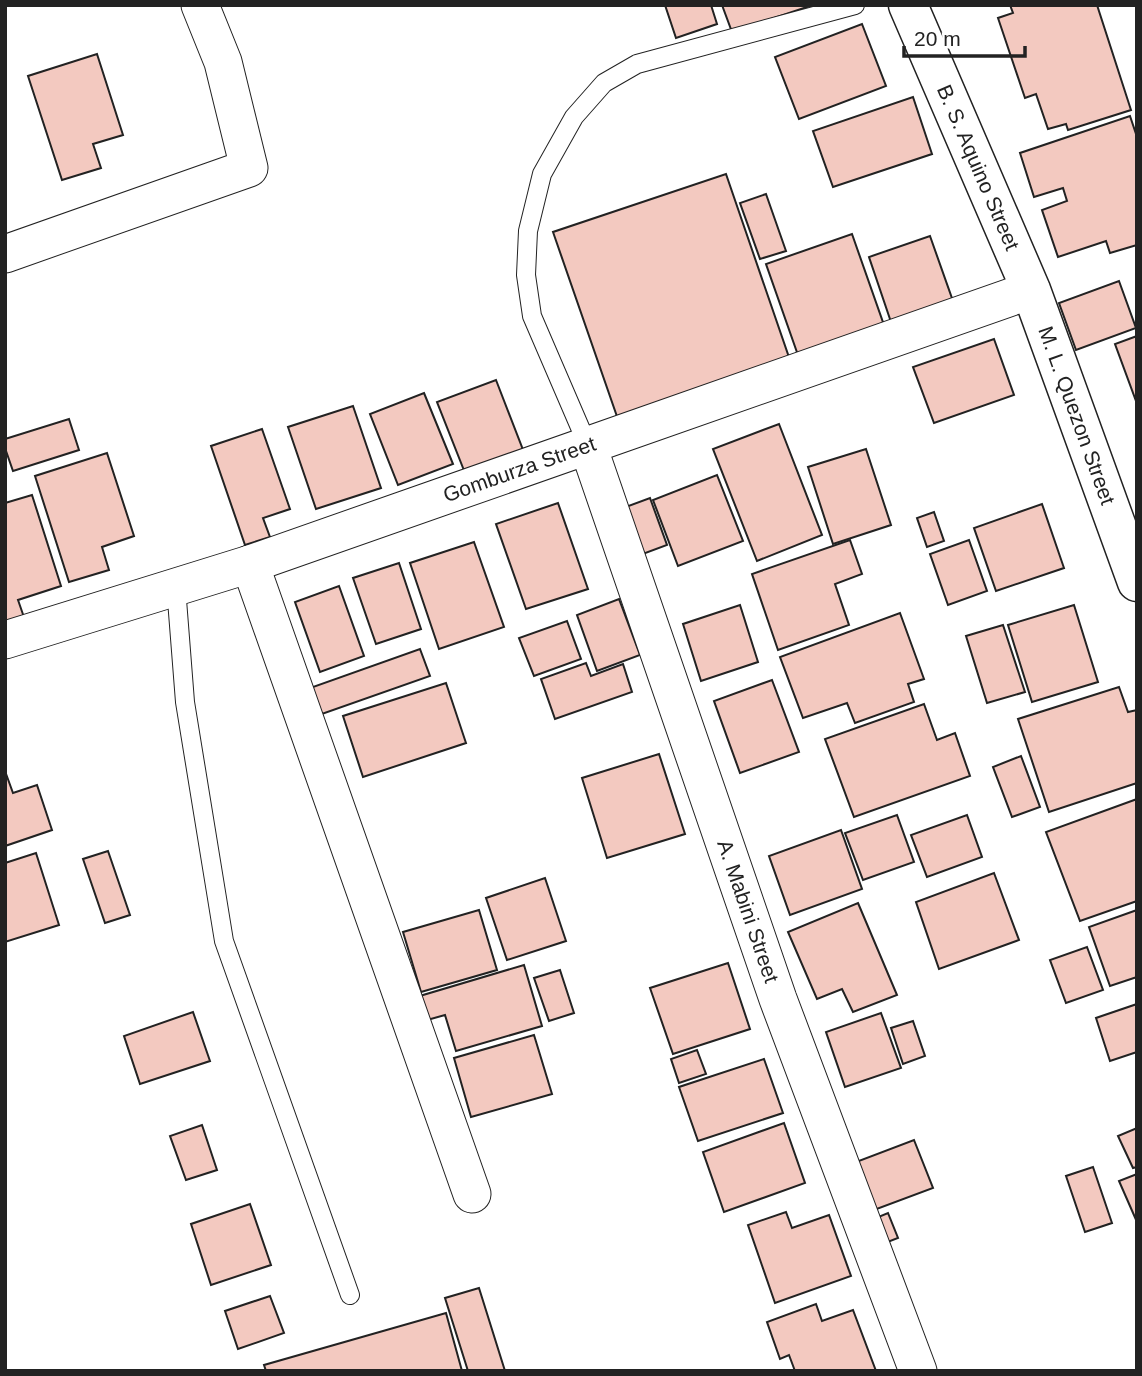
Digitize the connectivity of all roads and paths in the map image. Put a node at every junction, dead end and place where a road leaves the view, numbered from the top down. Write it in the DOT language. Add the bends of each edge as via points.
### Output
graph roads {
  1 [pos="200,5"];
  2 [pos="855,5"];
  3 [pos="908,5"];
  4 [pos="5,254"];
  5 [pos="1031,290"];
  6 [pos="587,446"];
  7 [pos="250,564"];
  8 [pos="1137,582"];
  9 [pos="176,587"];
  10 [pos="5,640"];
  11 [pos="471,1194"];
  12 [pos="350,1295"];
  13 [pos="918,1371"];
  1 -- 4 [label="street" via="223,62 249,168"];
  2 -- 6 [label="lane" via="636,64 604,83 575,117 542,174 528,231 526,275 532,316"];
  3 -- 5 [label="street, B. S. Aquino Street"];
  5 -- 6 [label="street, Gomburza Street"];
  5 -- 8 [label="street, M. L. Quezon Street"];
  6 -- 7 [label="street, Gomburza Street"];
  6 -- 13 [label="street, A. Mabini Street" via="778,999"];
  7 -- 9 [label="street, Gomburza Street"];
  7 -- 11 [label="street"];
  9 -- 10 [label="street, Gomburza Street"];
  9 -- 12 [label="lane" via="185,702 224,941"];
}
